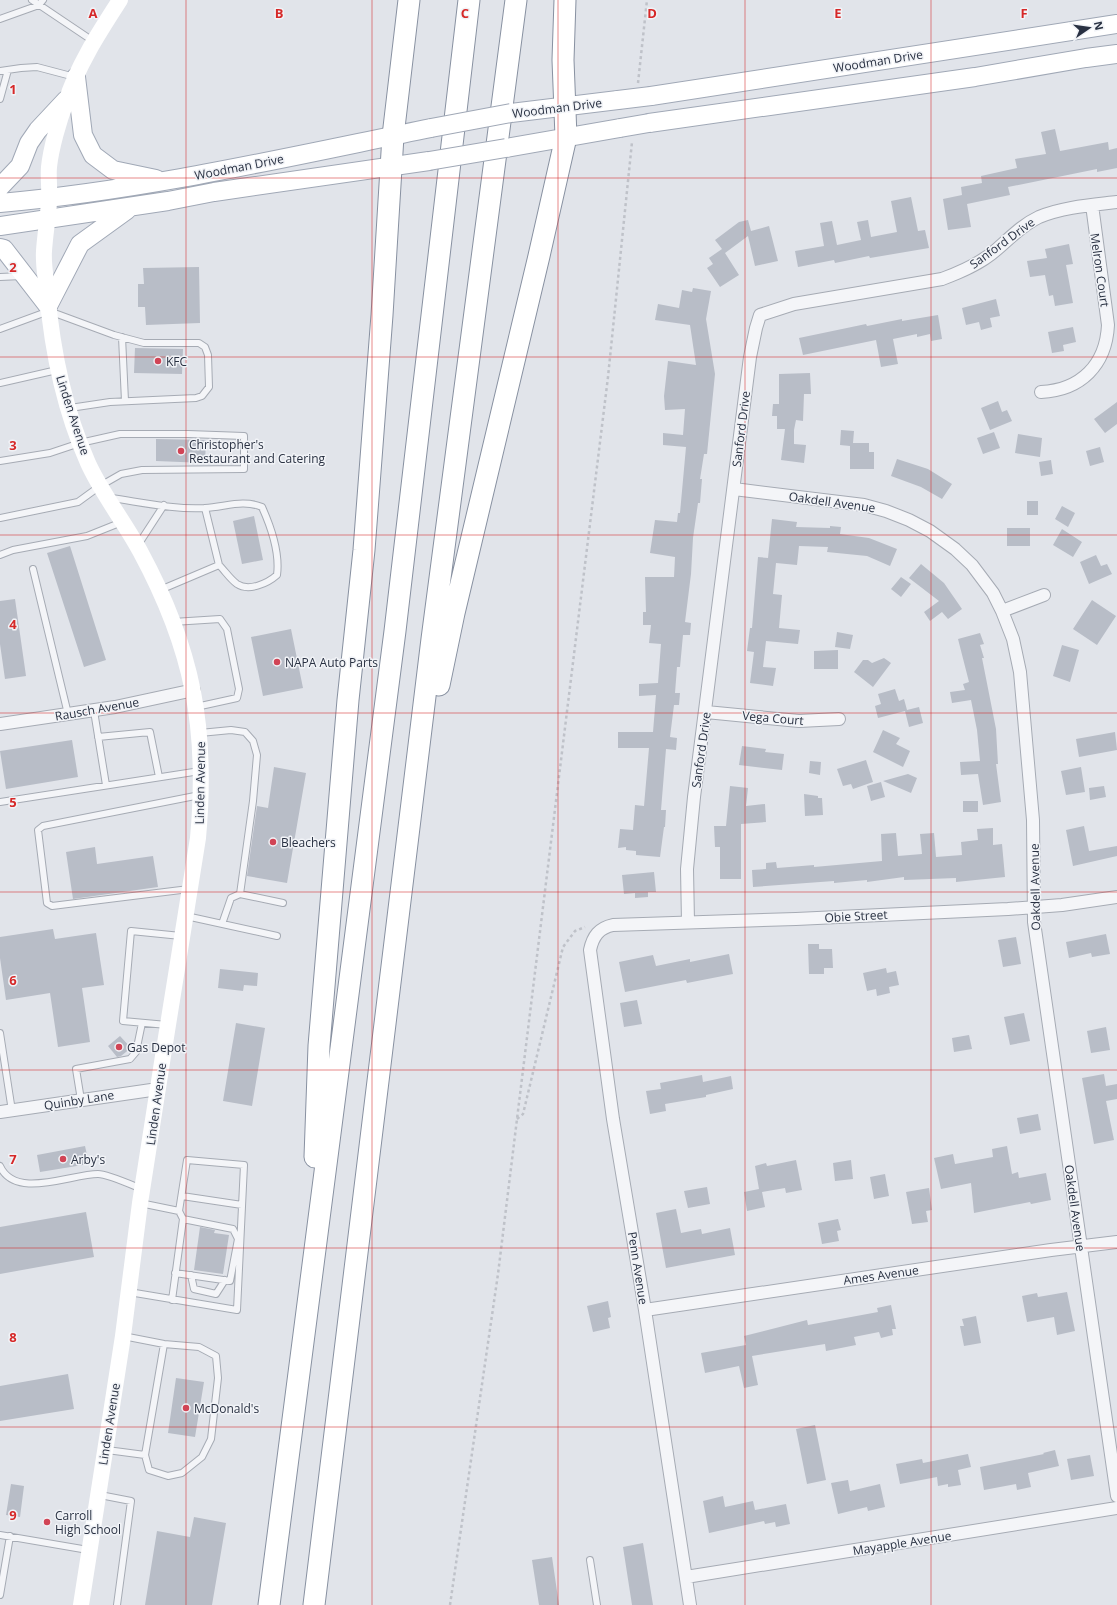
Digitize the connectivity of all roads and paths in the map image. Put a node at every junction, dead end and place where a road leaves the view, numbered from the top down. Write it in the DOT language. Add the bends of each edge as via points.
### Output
graph roads {
  1 [pos="32,0"];
  2 [pos="120,0"];
  3 [pos="409,0"];
  4 [pos="469,0"];
  5 [pos="516,0"];
  6 [pos="564,0"];
  7 [pos="647,0"];
  8 [pos="41,2"];
  9 [pos="0,19"];
  10 [pos="1117,24"];
  11 [pos="94,42"];
  12 [pos="1117,54"];
  13 [pos="8,70"];
  14 [pos="0,72"];
  15 [pos="76,78"];
  16 [pos="644,92"];
  17 [pos="0,99"];
  18 [pos="66,100"];
  19 [pos="565,107"];
  20 [pos="626,132"];
  21 [pos="393,136"];
  22 [pos="566,137"];
  23 [pos="392,166"];
  24 [pos="164,181"];
  25 [pos="0,187"];
  26 [pos="50,199"];
  27 [pos="1117,202"];
  28 [pos="0,203"];
  29 [pos="1092,205"];
  30 [pos="131,207"];
  31 [pos="48,220"];
  32 [pos="0,226"];
  33 [pos="0,248"];
  34 [pos="25,276"];
  35 [pos="0,277"];
  36 [pos="48,308"];
  37 [pos="0,329"];
  38 [pos="122,337"];
  39 [pos="58,370"];
  40 [pos="0,383"];
  41 [pos="1041,392"];
  42 [pos="124,401"];
  43 [pos="68,408"];
  44 [pos="80,443"];
  45 [pos="0,461"];
  46 [pos="734,489"];
  47 [pos="103,491"];
  48 [pos="164,505"];
  49 [pos="205,508"];
  50 [pos="0,518"];
  51 [pos="122,522"];
  52 [pos="137,546"];
  53 [pos="0,555"];
  54 [pos="219,565"];
  55 [pos="33,569"];
  56 [pos="160,590"];
  57 [pos="1044,595"];
  58 [pos="1002,611"];
  59 [pos="173,622"];
  60 [pos="194,690"];
  61 [pos="196,707"];
  62 [pos="94,710"];
  63 [pos="706,712"];
  64 [pos="68,714"];
  65 [pos="839,719"];
  66 [pos="0,724"];
  67 [pos="200,733"];
  68 [pos="98,737"];
  69 [pos="202,771"];
  70 [pos="159,777"];
  71 [pos="106,785"];
  72 [pos="202,794"];
  73 [pos="0,802"];
  74 [pos="402,882"];
  75 [pos="190,889"];
  76 [pos="240,894"];
  77 [pos="1117,896"];
  78 [pos="283,903"];
  79 [pos="1033,906"];
  80 [pos="186,916"];
  81 [pos="688,922"];
  82 [pos="222,924"];
  83 [pos="597,933"];
  84 [pos="182,936"];
  85 [pos="277,936"];
  86 [pos="142,1023"];
  87 [pos="168,1026"];
  88 [pos="0,1033"];
  89 [pos="158,1089"];
  90 [pos="81,1100"];
  91 [pos="6,1112"];
  92 [pos="516,1120"];
  93 [pos="0,1166"];
  94 [pos="142,1196"];
  95 [pos="182,1196"];
  96 [pos="242,1205"];
  97 [pos="179,1211"];
  98 [pos="183,1219"];
  99 [pos="1117,1242"];
  100 [pos="1081,1247"];
  101 [pos="175,1273"];
  102 [pos="191,1275"];
  103 [pos="225,1280"];
  104 [pos="310,1290"];
  105 [pos="129,1292"];
  106 [pos="172,1300"];
  107 [pos="644,1310"];
  108 [pos="123,1336"];
  109 [pos="164,1344"];
  110 [pos="105,1450"];
  111 [pos="145,1455"];
  112 [pos="98,1494"];
  113 [pos="1117,1496"];
  114 [pos="1117,1508"];
  115 [pos="0,1534"];
  116 [pos="10,1536"];
  117 [pos="90,1551"];
  118 [pos="590,1560"];
  119 [pos="686,1577"];
  120 [pos="0,1595"];
  121 [pos="81,1605"];
  122 [pos="117,1605"];
  123 [pos="269,1605"];
  124 [pos="314,1605"];
  125 [pos="450,1605"];
  126 [pos="597,1605"];
  127 [pos="690,1605"];
  1 -- 8 [label="lane"];
  2 -- 11 [label="main road, Linden Avenue"];
  3 -- 21 [label="highway"];
  4 -- 104 [label="highway" via="395,631"];
  5 -- 74 [label="highway"];
  6 -- 19 [label="highway"];
  7 -- 16 [label="path"];
  8 -- 9 [label="lane"];
  8 -- 11 [label="lane"];
  10 -- 16 [label="main road, Woodman Drive"];
  11 -- 15 [label="main road, Linden Avenue"];
  12 -- 20 [label="main road, Woodman Drive, bridge" via="975,77 649,123"];
  13 -- 14 [label="lane"];
  13 -- 15 [label="lane" via="37,67"];
  13 -- 17 [label="lane"];
  15 -- 18 [label="main road, Linden Avenue"];
  15 -- 24 [label="main road" via="83,135 94,154 112,170"];
  16 -- 19 [label="main road, Woodman Drive, bridge" via="618,100"];
  18 -- 25 [label="main road" via="38,130 29,143 20,166"];
  18 -- 26 [label="main road, Linden Avenue" via="50,166"];
  19 -- 21 [label="main road, Woodman Drive, bridge" via="511,113"];
  19 -- 22 [label="highway"];
  20 -- 22 [label="main road, Woodman Drive"];
  20 -- 92 [label="path" via="608,377"];
  21 -- 23 [label="highway"];
  21 -- 24 [label="main road, Woodman Drive"];
  22 -- 23 [label="main road, Woodman Drive, bridge"];
  22 -- 74 [label="highway" via="454,613"];
  23 -- 30 [label="main road, Woodman Drive"];
  23 -- 104 [label="highway" via="364,550 348,700 319,1046"];
  24 -- 26 [label="main road, Woodman Drive"];
  26 -- 28 [label="main road, Woodman Drive"];
  26 -- 31 [label="main road, Linden Avenue"];
  27 -- 29 [label="street, Sanford Drive"];
  29 -- 41 [label="street, Melron Court" via="1108,325 1107,338 1101,357 1089,373 1067,387"];
  29 -- 46 [label="street, Sanford Drive" via="1038,217 979,263 942,279 794,304 760,315 750,357"];
  30 -- 31 [label="main road, Woodman Drive"];
  30 -- 36 [label="main road" via="80,244"];
  31 -- 32 [label="main road, Woodman Drive"];
  31 -- 36 [label="main road, Linden Avenue" via="44,251"];
  33 -- 34 [label="main road" via="4,249"];
  34 -- 35 [label="lane"];
  34 -- 36 [label="main road"];
  36 -- 37 [label="lane"];
  36 -- 38 [label="lane"];
  36 -- 39 [label="main road, Linden Avenue"];
  38 -- 42 [label="lane"];
  38 -- 42 [label="lane" via="144,343 200,343 208,355 209,387 202,396"];
  39 -- 40 [label="lane"];
  39 -- 43 [label="main road, Linden Avenue"];
  42 -- 43 [label="lane"];
  43 -- 44 [label="main road, Linden Avenue"];
  44 -- 45 [label="lane" via="50,453"];
  44 -- 47 [label="main road, Linden Avenue"];
  44 -- 47 [label="lane" via="120,434 244,436 244,469 142,470 121,474"];
  46 -- 58 [label="street, Oakdell Avenue" via="864,505 909,520 955,549 993,593"];
  46 -- 63 [label="street, Sanford Drive"];
  47 -- 48 [label="lane"];
  47 -- 50 [label="lane" via="78,502"];
  47 -- 51 [label="main road, Linden Avenue"];
  48 -- 49 [label="lane"];
  48 -- 52 [label="lane"];
  49 -- 54 [label="lane"];
  49 -- 54 [label="lane" via="244,503 262,506 278,566 277,575 270,581 262,585 243,586 237,584"];
  51 -- 52 [label="main road, Linden Avenue"];
  51 -- 53 [label="lane" via="87,536 13,550"];
  52 -- 56 [label="main road, Linden Avenue"];
  54 -- 56 [label="lane"];
  55 -- 64 [label="lane"];
  56 -- 59 [label="main road, Linden Avenue"];
  57 -- 58 [label="street"];
  58 -- 79 [label="street, Oakdell Avenue" via="1013,639 1020,672 1033,820"];
  59 -- 60 [label="main road, Linden Avenue"];
  59 -- 61 [label="lane" via="220,619 227,629 239,690 237,698"];
  60 -- 61 [label="main road, Linden Avenue"];
  60 -- 62 [label="street, Rausch Avenue" via="116,708"];
  61 -- 67 [label="main road, Linden Avenue"];
  62 -- 64 [label="street, Rausch Avenue"];
  62 -- 68 [label="lane"];
  63 -- 65 [label="street, Vega Court" via="799,721"];
  63 -- 81 [label="street, Sanford Drive" via="687,869"];
  64 -- 66 [label="street, Rausch Avenue"];
  67 -- 69 [label="main road, Linden Avenue"];
  67 -- 76 [label="lane" via="231,730 245,732 253,741 257,755"];
  68 -- 70 [label="lane" via="150,732"];
  68 -- 71 [label="lane"];
  69 -- 70 [label="lane"];
  69 -- 72 [label="main road, Linden Avenue"];
  70 -- 71 [label="lane"];
  71 -- 73 [label="lane"];
  72 -- 75 [label="main road, Linden Avenue"];
  72 -- 75 [label="lane" via="43,826 38,830 47,903 52,906"];
  74 -- 124 [label="highway"];
  75 -- 80 [label="main road, Linden Avenue"];
  76 -- 78 [label="lane"];
  76 -- 82 [label="lane" via="231,898"];
  77 -- 79 [label="street, Obie Street" via="1062,905"];
  79 -- 81 [label="street, Obie Street" via="804,919"];
  79 -- 100 [label="street, Oakdell Avenue" via="1045,1007"];
  80 -- 82 [label="lane"];
  80 -- 84 [label="main road, Linden Avenue"];
  81 -- 83 [label="street, Obie Street" via="613,925"];
  82 -- 85 [label="lane"];
  83 -- 92 [label="path" via="589,926 575,930 563,947 523,1114"];
  83 -- 107 [label="street, Penn Avenue" via="591,941 590,950 613,1119"];
  84 -- 86 [label="lane" via="131,931 123,1021"];
  84 -- 87 [label="main road, Linden Avenue"];
  86 -- 87 [label="lane"];
  86 -- 90 [label="lane" via="136,1052 130,1059 76,1069"];
  87 -- 89 [label="main road, Linden Avenue"];
  88 -- 91 [label="lane" via="5,1069"];
  89 -- 90 [label="street, Quinby Lane"];
  89 -- 94 [label="main road, Linden Avenue"];
  90 -- 91 [label="street, Quinby Lane"];
  92 -- 125 [label="path" via="498,1274"];
  93 -- 94 [label="lane" via="11,1179 34,1184 99,1174"];
  94 -- 97 [label="lane"];
  94 -- 105 [label="main road, Linden Avenue"];
  95 -- 96 [label="lane"];
  95 -- 96 [label="lane" via="187,1160 244,1164"];
  95 -- 97 [label="lane"];
  96 -- 106 [label="lane" via="237,1310"];
  97 -- 98 [label="lane"];
  98 -- 101 [label="lane"];
  98 -- 103 [label="lane" via="233,1229 238,1239 230,1281"];
  99 -- 100 [label="street, Ames Avenue"];
  100 -- 107 [label="street, Ames Avenue"];
  100 -- 113 [label="street, Oakdell Avenue"];
  101 -- 102 [label="lane"];
  101 -- 106 [label="lane"];
  102 -- 103 [label="lane"];
  102 -- 103 [label="lane" via="194,1290 216,1294"];
  104 -- 123 [label="highway"];
  105 -- 106 [label="lane"];
  105 -- 108 [label="main road, Linden Avenue"];
  107 -- 119 [label="street, Penn Avenue"];
  108 -- 109 [label="lane"];
  108 -- 110 [label="main road, Linden Avenue"];
  109 -- 111 [label="lane"];
  109 -- 111 [label="lane" via="199,1348 216,1356 218,1378 211,1439 202,1457 182,1473 168,1476 149,1470"];
  110 -- 111 [label="lane"];
  110 -- 112 [label="main road, Linden Avenue"];
  112 -- 117 [label="main road, Linden Avenue"];
  112 -- 122 [label="lane" via="131,1501"];
  114 -- 119 [label="street, Mayapple Avenue"];
  115 -- 116 [label="lane"];
  116 -- 117 [label="lane"];
  116 -- 120 [label="lane"];
  117 -- 121 [label="main road, Linden Avenue"];
  118 -- 126 [label="lane"];
  119 -- 127 [label="street, Penn Avenue"];
}
